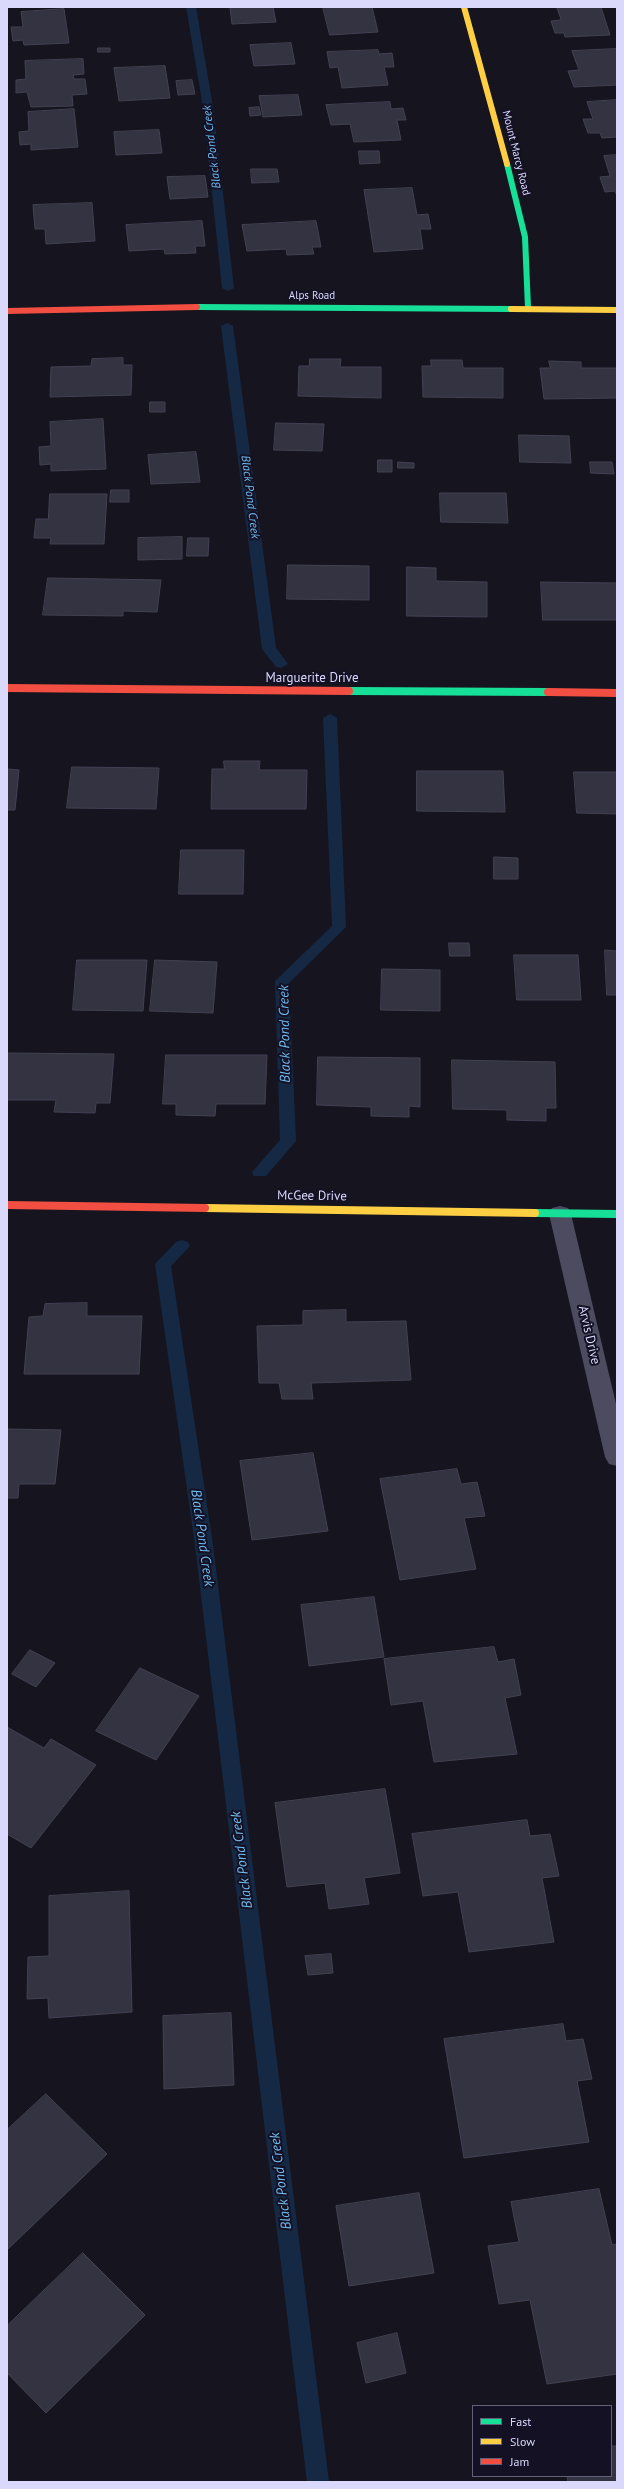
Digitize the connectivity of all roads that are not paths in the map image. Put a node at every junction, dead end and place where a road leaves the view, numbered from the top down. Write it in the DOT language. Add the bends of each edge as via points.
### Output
graph roads {
  1 [pos="464,7"];
  2 [pos="528,308"];
  3 [pos="617,310"];
  4 [pos="7,311"];
  5 [pos="7,688"];
  6 [pos="617,693"];
  7 [pos="7,1205"];
  8 [pos="560,1214"];
  9 [pos="617,1214"];
  10 [pos="617,1457"];
  1 -- 2 [label="street, Mount Marcy Road" via="503,146 525,237"];
  2 -- 3 [label="street, Alps Road"];
  2 -- 4 [label="street, Alps Road" via="210,307"];
  5 -- 6 [label="street, Marguerite Drive"];
  7 -- 8 [label="street, McGee Drive" via="440,1210"];
  8 -- 9 [label="street, McGee Drive"];
  8 -- 10 [label="street, Arvis Drive"];
}
